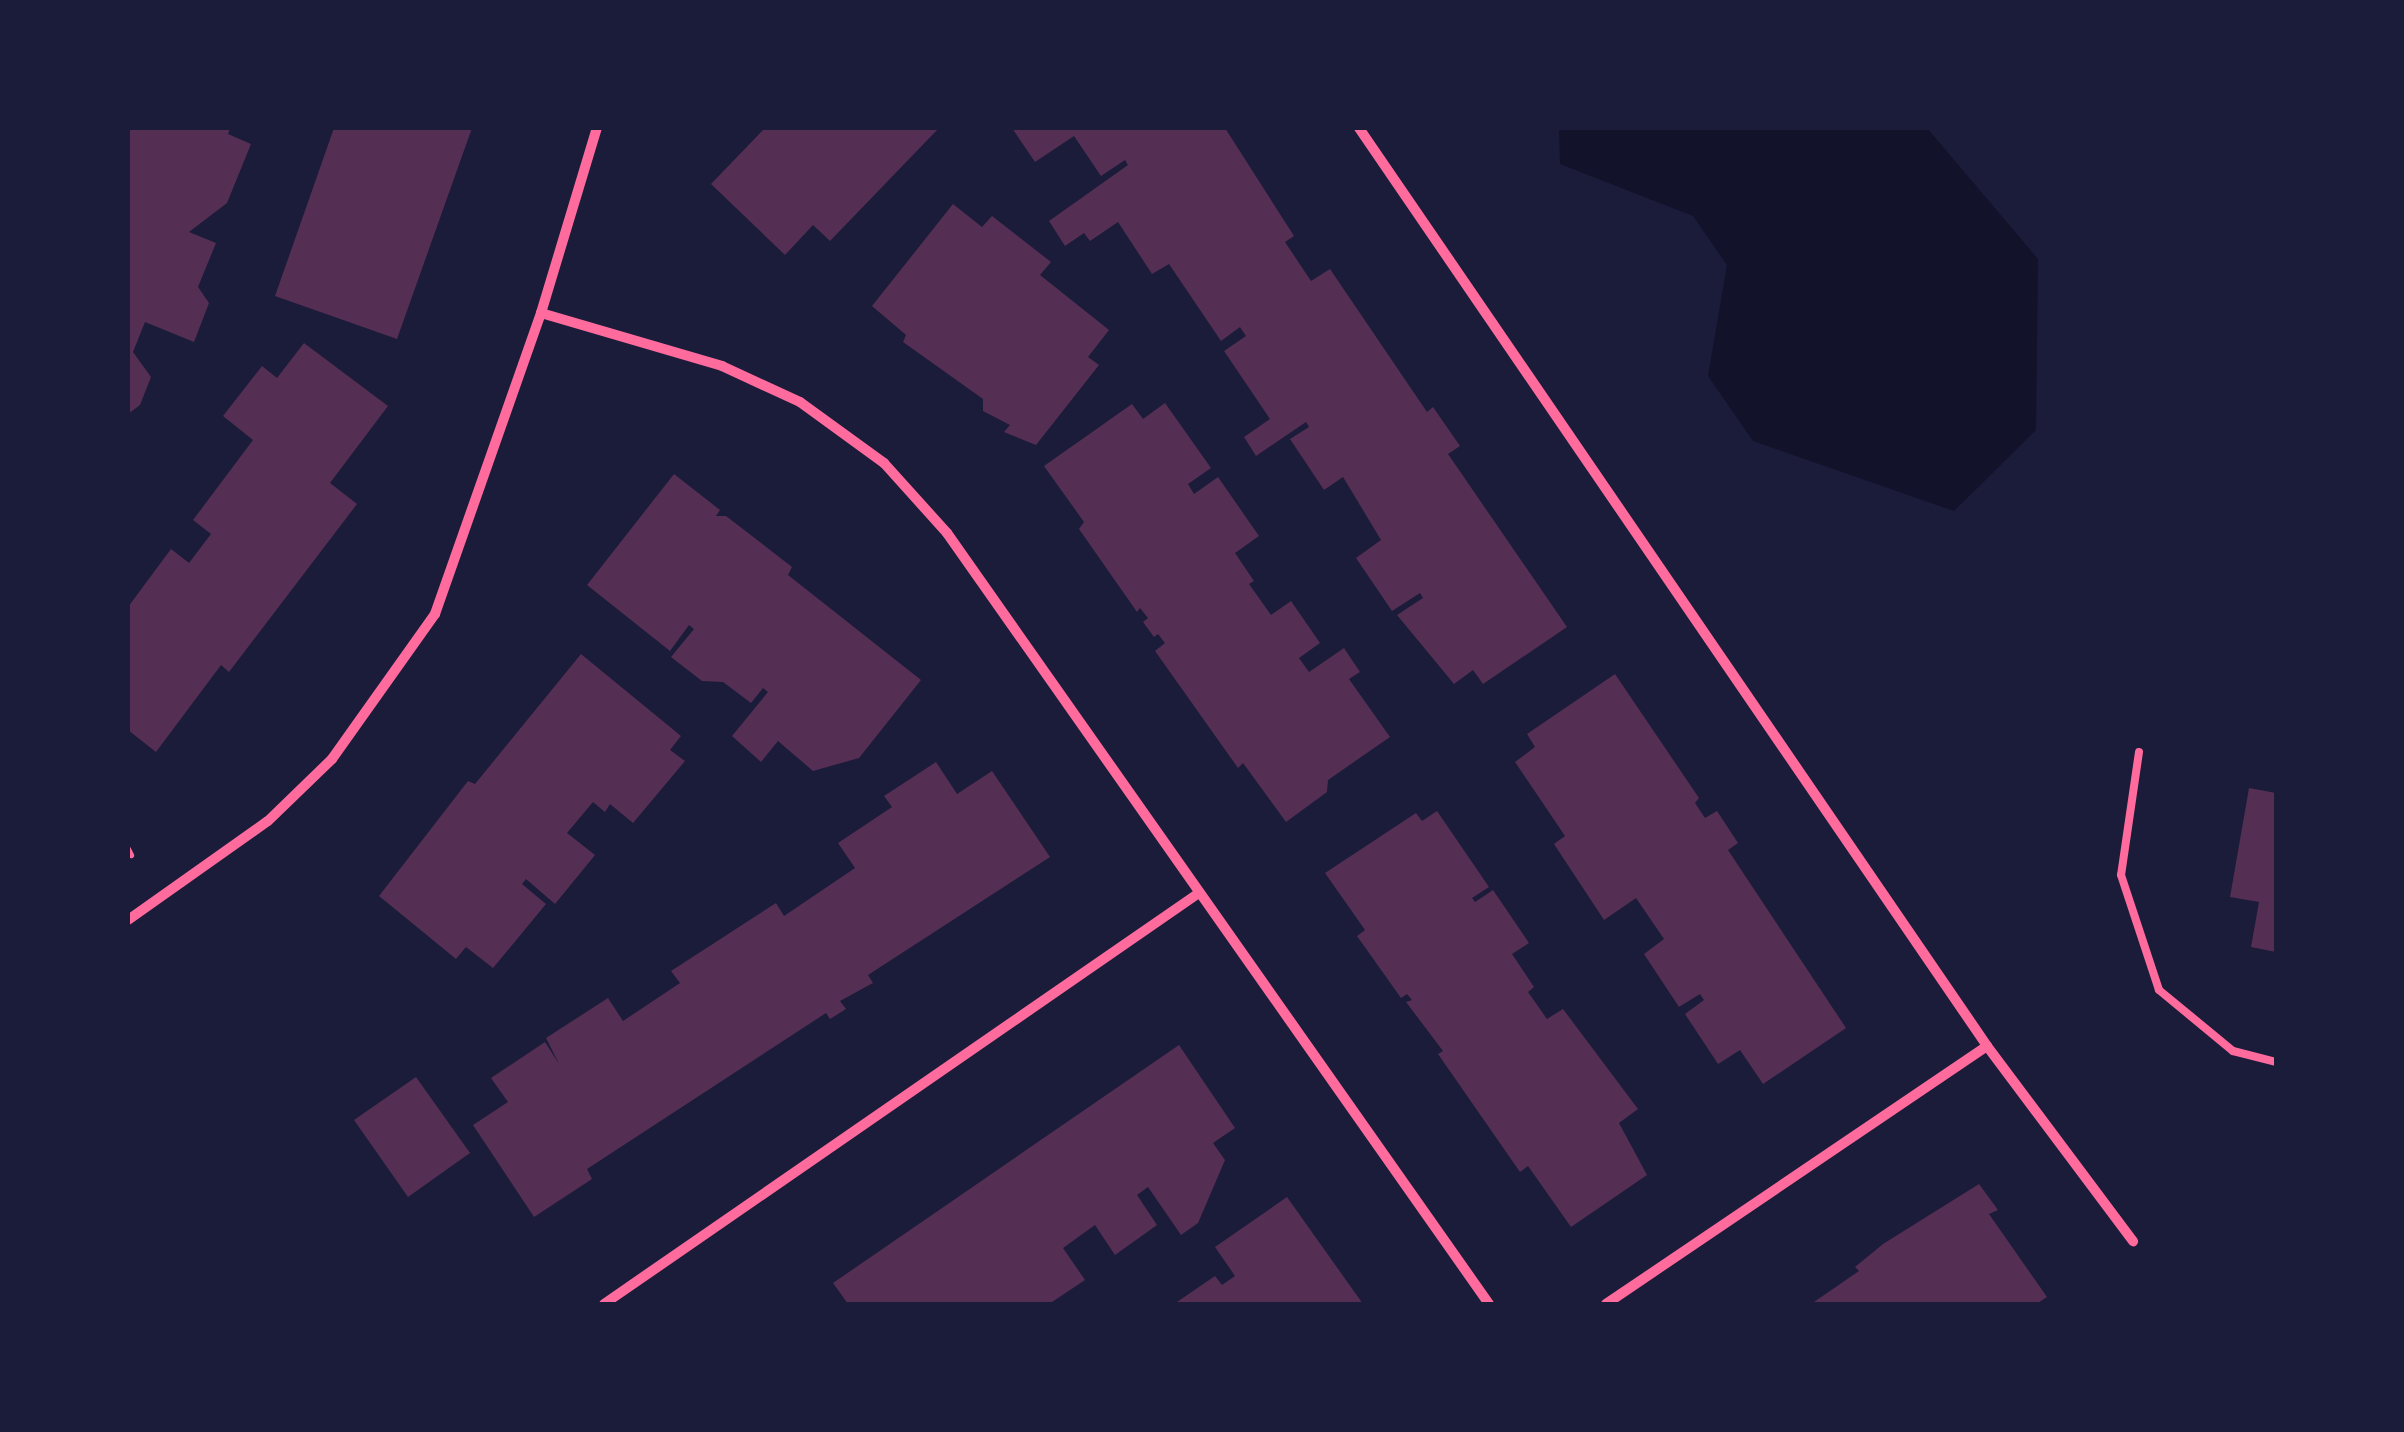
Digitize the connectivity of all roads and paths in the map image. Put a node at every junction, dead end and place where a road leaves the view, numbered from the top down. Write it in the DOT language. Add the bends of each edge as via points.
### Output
graph roads {
  1 [pos="596,128"];
  2 [pos="1359,128"];
  3 [pos="541,313"];
  4 [pos="2139,752"];
  5 [pos="1196,895"];
  6 [pos="128,920"];
  7 [pos="1987,1046"];
  8 [pos="2276,1062"];
  9 [pos="2133,1241"];
  10 [pos="604,1304"];
  11 [pos="1489,1304"];
  12 [pos="1606,1304"];
  1 -- 3 [label="street"];
  2 -- 7 [label="street"];
  3 -- 5 [label="street" via="722,366 800,402 884,463 947,533"];
  3 -- 6 [label="street" via="436,614 382,694 332,760 268,821"];
  4 -- 8 [label="lane" via="2121,875 2159,990 2233,1051"];
  5 -- 10 [label="street"];
  5 -- 11 [label="street"];
  7 -- 9 [label="street"];
  7 -- 12 [label="street"];
}
